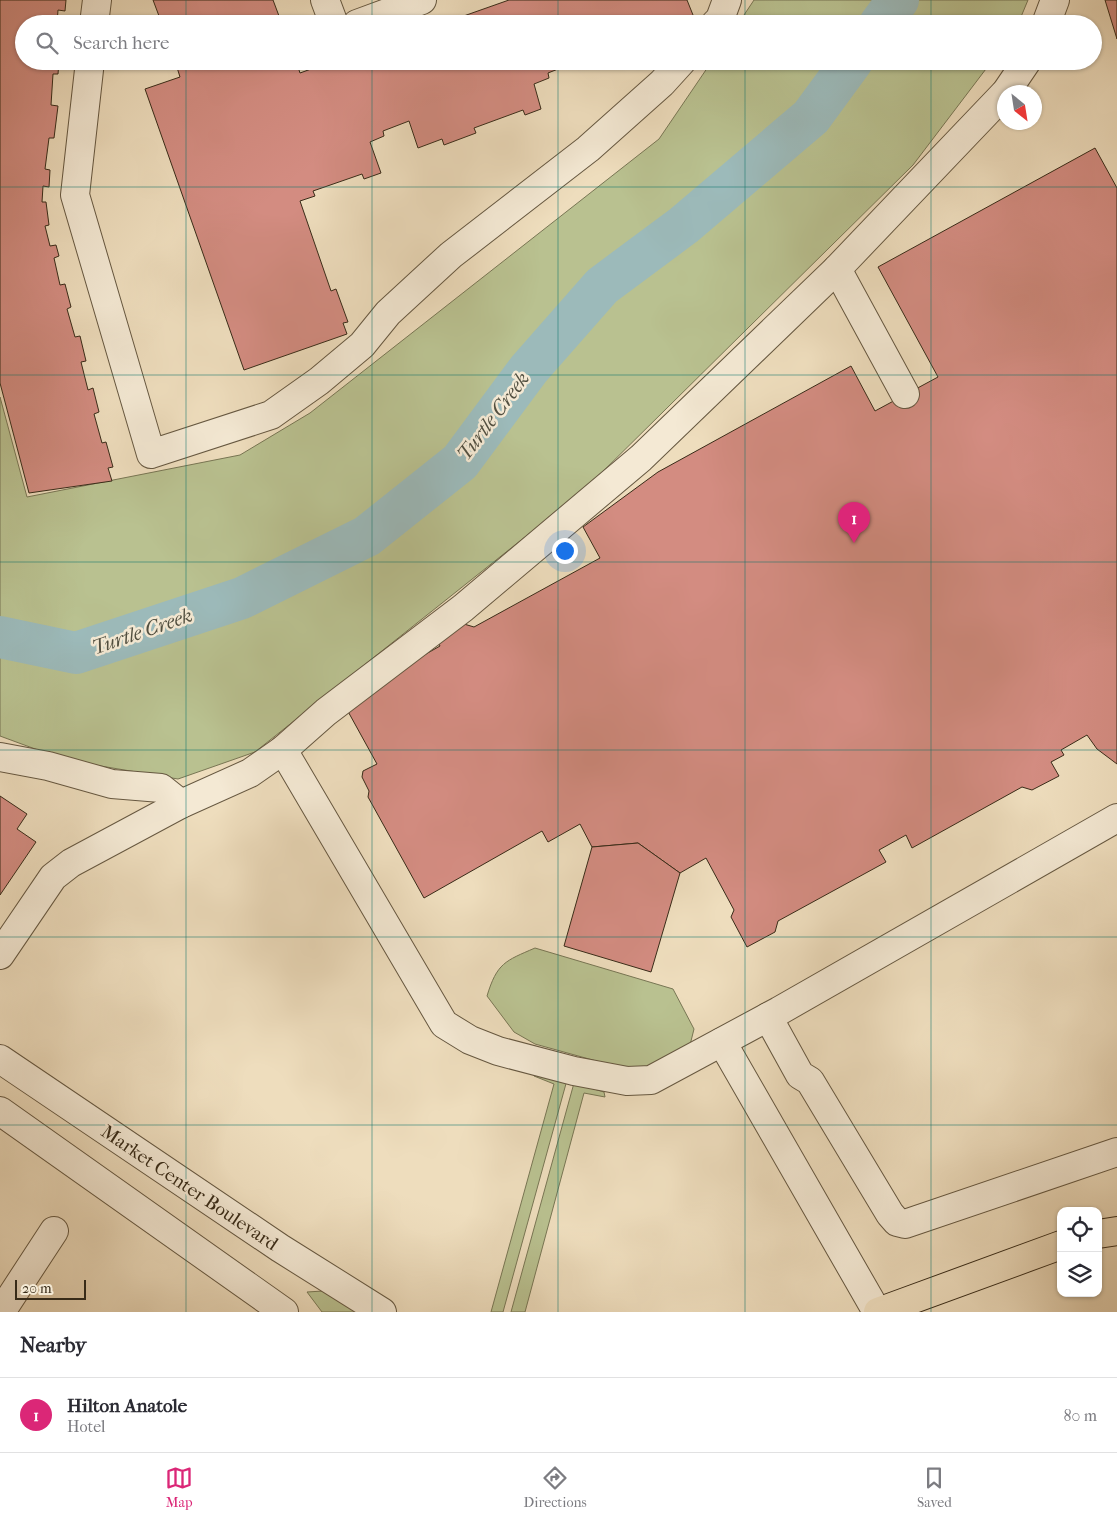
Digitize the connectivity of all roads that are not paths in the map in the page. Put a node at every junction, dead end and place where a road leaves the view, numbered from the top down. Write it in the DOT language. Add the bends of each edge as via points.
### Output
graph roads {
  1 [pos="97,0"];
  2 [pos="325,0"];
  3 [pos="422,0"];
  4 [pos="727,0"];
  5 [pos="1055,0"];
  6 [pos="95,15"];
  7 [pos="331,15"];
  8 [pos="381,15"];
  9 [pos="721,15"];
  10 [pos="1049,15"];
  11 [pos="89,70"];
  12 [pos="674,70"];
  13 [pos="1021,70"];
  14 [pos="1010,85"];
  15 [pos="997,101"];
  16 [pos="837,269"];
  17 [pos="905,394"];
  18 [pos="283,750"];
  19 [pos="0,756"];
  20 [pos="171,810"];
  21 [pos="1115,822"];
  22 [pos="0,955"];
  23 [pos="773,1014"];
  24 [pos="722,1042"];
  25 [pos="0,1059"];
  26 [pos="0,1111"];
  27 [pos="1117,1152"];
  28 [pos="1117,1226"];
  29 [pos="1117,1231"];
  30 [pos="54,1232"];
  31 [pos="1102,1232"];
  32 [pos="1102,1233"];
  33 [pos="1057,1246"];
  34 [pos="1,1312"];
  35 [pos="284,1312"];
  36 [pos="382,1312"];
  37 [pos="878,1312"];
  1 -- 6 [label="street"];
  2 -- 7 [label="street"];
  3 -- 8 [label="street"];
  4 -- 9 [label="street"];
  5 -- 10 [label="street"];
  11 -- 12 [label="street" via="75,195 151,454 271,415 319,381 362,345 388,313 451,255 588,149"];
  13 -- 14 [label="street"];
  15 -- 16 [label="street"];
  16 -- 17 [label="street"];
  16 -- 18 [label="street" via="641,458 463,608 326,712"];
  18 -- 20 [label="street" via="250,773"];
  18 -- 24 [label="street" via="444,1024 470,1040 498,1051 574,1071 638,1082 651,1080"];
  19 -- 20 [label="street" via="112,784"];
  20 -- 22 [label="street" via="71,863 53,876"];
  21 -- 23 [label="street"];
  23 -- 24 [label="street"];
  23 -- 27 [label="street" via="800,1075 810,1081 897,1222 905,1224"];
  24 -- 37 [label="street"];
  25 -- 36 [label="street, Market Center Boulevard" via="280,1248"];
  26 -- 35 [label="street"];
  28 -- 31 [label="main road"];
  29 -- 32 [label="main road"];
  30 -- 34 [label="street"];
  33 -- 37 [label="main road"];
}
